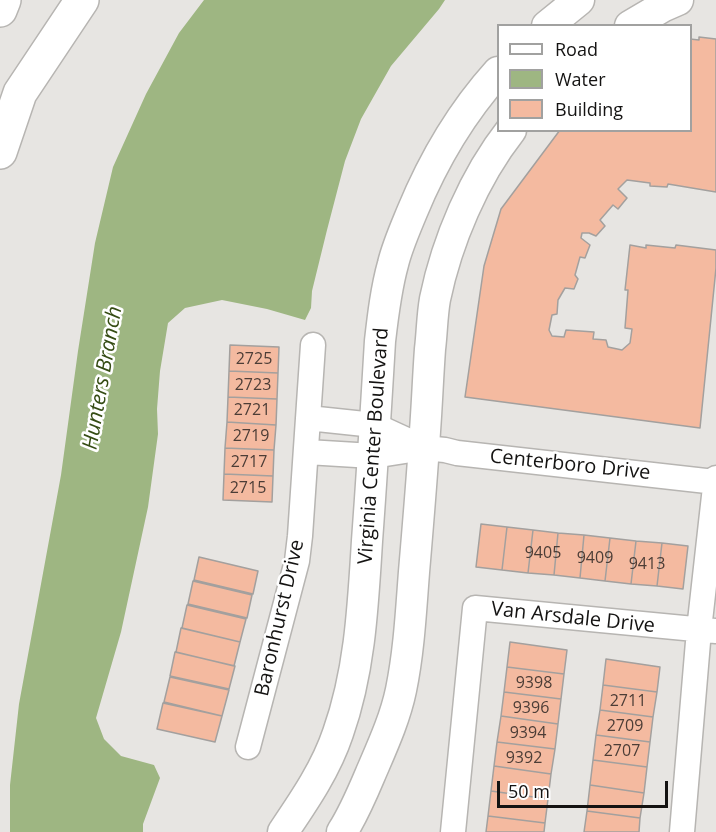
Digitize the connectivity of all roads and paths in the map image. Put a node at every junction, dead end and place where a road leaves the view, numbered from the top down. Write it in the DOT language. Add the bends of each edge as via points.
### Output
graph roads {
  1 [pos="4,0"];
  2 [pos="82,0"];
  3 [pos="579,0"];
  4 [pos="678,0"];
  5 [pos="0,10"];
  6 [pos="549,24"];
  7 [pos="633,24"];
  8 [pos="497,73"];
  9 [pos="509,132"];
  10 [pos="0,152"];
  11 [pos="313,345"];
  12 [pos="308,417"];
  13 [pos="374,425"];
  14 [pos="424,448"];
  15 [pos="307,452"];
  16 [pos="373,456"];
  17 [pos="716,481"];
  18 [pos="708,631"];
  19 [pos="248,747"];
  20 [pos="346,830"];
  21 [pos="283,832"];
  22 [pos="453,832"];
  23 [pos="682,832"];
  1 -- 5 [label="main road"];
  2 -- 10 [label="main road" via="20,93"];
  3 -- 6 [label="street"];
  4 -- 7 [label="street"];
  8 -- 13 [label="street, Virginia Center Boulevard" via="459,121 435,161 396,253 384,302"];
  9 -- 14 [label="street" via="465,208 442,269 431,337"];
  11 -- 12 [label="street, Baronhurst Drive"];
  12 -- 13 [label="street"];
  12 -- 15 [label="street, Baronhurst Drive"];
  13 -- 14 [label="street"];
  13 -- 16 [label="street, Virginia Center Boulevard"];
  14 -- 16 [label="street"];
  14 -- 17 [label="street, Centerboro Drive"];
  14 -- 20 [label="street" via="401,690 386,737"];
  15 -- 16 [label="street"];
  15 -- 19 [label="street, Baronhurst Drive" via="297,561"];
  16 -- 21 [label="street, Virginia Center Boulevard" via="363,601 347,704 325,764"];
  17 -- 18 [label="street"];
  18 -- 22 [label="street, Van Arsdale Drive" via="475,608"];
  18 -- 23 [label="street"];
}
